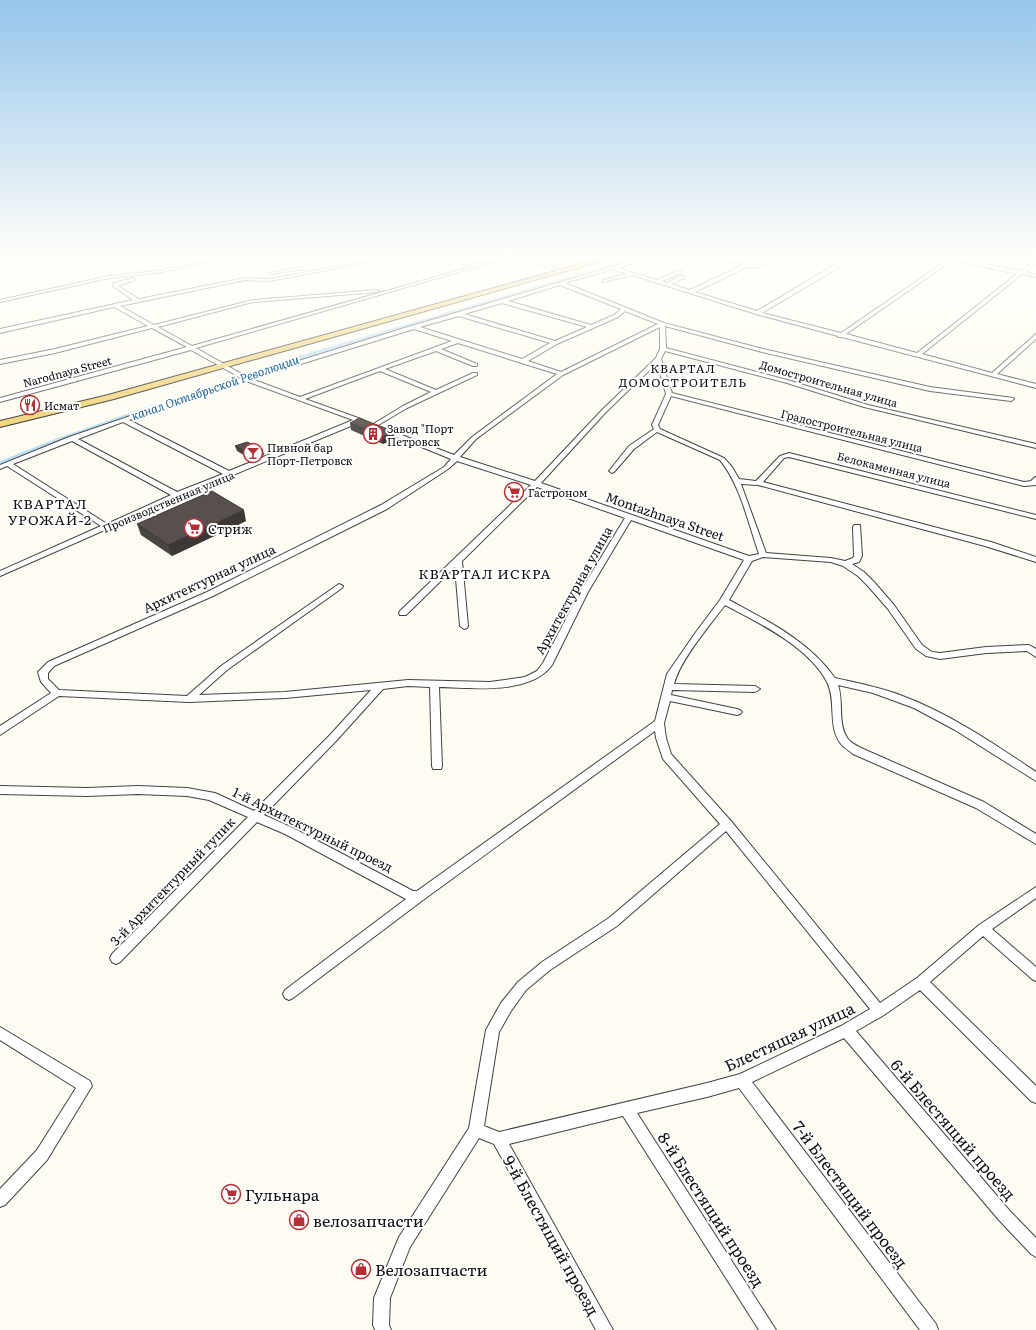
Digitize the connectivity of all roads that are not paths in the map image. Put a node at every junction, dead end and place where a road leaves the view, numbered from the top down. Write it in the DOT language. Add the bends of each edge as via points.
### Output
graph roads {
  1 [pos="53,319"];
  2 [pos="139,319"];
  3 [pos="179,319"];
  4 [pos="290,319"];
  5 [pos="385,319"];
  6 [pos="440,319"];
  7 [pos="475,319"];
  8 [pos="565,319"];
  9 [pos="609,319"];
  10 [pos="650,319"];
  11 [pos="777,319"];
  12 [pos="865,319"];
  13 [pos="963,319"];
  14 [pos="662,324"];
  15 [pos="151,326"];
  16 [pos="413,327"];
  17 [pos="592,327"];
  18 [pos="0,331"];
  19 [pos="840,336"];
  20 [pos="1036,336"];
  21 [pos="457,341"];
  22 [pos="555,343"];
  23 [pos="191,347"];
  24 [pos="663,348"];
  25 [pos="436,349"];
  26 [pos="918,355"];
  27 [pos="658,359"];
  28 [pos="523,361"];
  29 [pos="0,362"];
  30 [pos="222,365"];
  31 [pos="475,365"];
  32 [pos="380,369"];
  33 [pos="475,374"];
  34 [pos="561,374"];
  35 [pos="993,375"];
  36 [pos="245,378"];
  37 [pos="1036,386"];
  38 [pos="436,392"];
  39 [pos="669,394"];
  40 [pos="299,399"];
  41 [pos="1012,399"];
  42 [pos="0,400"];
  43 [pos="0,420"];
  44 [pos="124,420"];
  45 [pos="359,420"];
  46 [pos="0,424"];
  47 [pos="373,426"];
  48 [pos="656,430"];
  49 [pos="71,438"];
  50 [pos="1036,446"];
  51 [pos="455,458"];
  52 [pos="8,464"];
  53 [pos="0,467"];
  54 [pos="612,471"];
  55 [pos="229,474"];
  56 [pos="1036,479"];
  57 [pos="736,481"];
  58 [pos="758,483"];
  59 [pos="536,484"];
  60 [pos="177,495"];
  61 [pos="1036,517"];
  62 [pos="628,518"];
  63 [pos="107,527"];
  64 [pos="857,527"];
  65 [pos="763,555"];
  66 [pos="749,559"];
  67 [pos="1036,560"];
  68 [pos="458,561"];
  69 [pos="846,564"];
  70 [pos="0,574"];
  71 [pos="339,586"];
  72 [pos="724,601"];
  73 [pos="402,613"];
  74 [pos="464,626"];
  75 [pos="1034,650"];
  76 [pos="832,681"];
  77 [pos="434,683"];
  78 [pos="381,685"];
  79 [pos="755,689"];
  80 [pos="667,692"];
  81 [pos="57,693"];
  82 [pos="189,699"];
  83 [pos="737,712"];
  84 [pos="659,723"];
  85 [pos="0,731"];
  86 [pos="437,766"];
  87 [pos="1036,777"];
  88 [pos="0,790"];
  89 [pos="256,815"];
  90 [pos="727,824"];
  91 [pos="1036,840"];
  92 [pos="1036,892"];
  93 [pos="419,896"];
  94 [pos="983,929"];
  95 [pos="116,958"];
  96 [pos="1036,975"];
  97 [pos="921,982"];
  98 [pos="289,994"];
  99 [pos="879,1011"];
  100 [pos="846,1030"];
  101 [pos="0,1033"];
  102 [pos="742,1080"];
  103 [pos="1036,1096"];
  104 [pos="626,1108"];
  105 [pos="476,1130"];
  106 [pos="499,1139"];
  107 [pos="0,1200"];
  108 [pos="1036,1249"];
  109 [pos="383,1330"];
  110 [pos="605,1330"];
  111 [pos="768,1330"];
  112 [pos="930,1330"];
  1 -- 18 [label="street"];
  2 -- 15 [label="street, Montazhnaya Street"];
  3 -- 15 [label="street"];
  4 -- 23 [label="street, Narodnaya Street"];
  5 -- 30 [label="main road"];
  6 -- 16 [label="street"];
  7 -- 22 [label="street"];
  8 -- 17 [label="street"];
  9 -- 17 [label="street"];
  10 -- 14 [label="street"];
  11 -- 19 [label="street"];
  12 -- 19 [label="street"];
  13 -- 26 [label="street"];
  14 -- 24 [label="street"];
  14 -- 34 [label="street, Архитектурная улица"];
  14 -- 41 [label="street" via="930,389"];
  15 -- 23 [label="street, Montazhnaya Street"];
  15 -- 29 [label="street" via="55,351"];
  16 -- 21 [label="street"];
  16 -- 36 [label="street"];
  17 -- 22 [label="street"];
  19 -- 26 [label="street"];
  20 -- 35 [label="street"];
  21 -- 25 [label="street"];
  21 -- 28 [label="street"];
  22 -- 28 [label="street"];
  23 -- 30 [label="street, Montazhnaya Street"];
  23 -- 42 [label="street, Narodnaya Street"];
  24 -- 27 [label="street"];
  24 -- 50 [label="street, Домостроительная улица" via="789,382 861,405"];
  25 -- 31 [label="street"];
  25 -- 32 [label="street"];
  26 -- 35 [label="street"];
  27 -- 39 [label="street"];
  27 -- 59 [label="street" via="604,411"];
  28 -- 34 [label="street"];
  30 -- 36 [label="street, Montazhnaya Street"];
  30 -- 43 [label="main road"];
  30 -- 46 [label="main road" via="111,397"];
  32 -- 38 [label="street"];
  32 -- 40 [label="street"];
  33 -- 38 [label="street"];
  34 -- 51 [label="street, Архитектурная улица" via="474,438"];
  35 -- 37 [label="street"];
  36 -- 40 [label="street, Montazhnaya Street"];
  36 -- 44 [label="street"];
  38 -- 47 [label="street"];
  39 -- 48 [label="street" via="655,425"];
  39 -- 56 [label="street, Градостроительная улица" via="1030,484"];
  40 -- 45 [label="street, Montazhnaya Street"];
  44 -- 49 [label="street"];
  44 -- 55 [label="street"];
  45 -- 47 [label="street, Montazhnaya Street"];
  45 -- 55 [label="street, Производственная улица"];
  47 -- 51 [label="street, Montazhnaya Street"];
  48 -- 54 [label="street" via="624,454"];
  48 -- 57 [label="street" via="722,459"];
  49 -- 52 [label="street"];
  49 -- 60 [label="street"];
  51 -- 59 [label="street, Montazhnaya Street"];
  51 -- 81 [label="street, Архитектурная улица" via="446,468 384,507 210,594 51,664 43,672 44,680"];
  52 -- 53 [label="street"];
  52 -- 63 [label="street"];
  55 -- 60 [label="street, Производственная улица"];
  57 -- 58 [label="street"];
  57 -- 65 [label="street"];
  58 -- 61 [label="street, Белокаменная улица" via="782,457 789,455"];
  58 -- 67 [label="street" via="988,544"];
  59 -- 62 [label="street, Montazhnaya Street"];
  59 -- 68 [label="street"];
  60 -- 63 [label="street, Производственная улица"];
  62 -- 66 [label="street, Montazhnaya Street"];
  62 -- 77 [label="street, Архитектурная улица" via="584,592 547,665 540,673 527,680 490,685"];
  63 -- 70 [label="street, Производственная улица"];
  64 -- 69 [label="street" via="858,556 856,560"];
  65 -- 66 [label="street"];
  65 -- 69 [label="street" via="831,560"];
  66 -- 72 [label="street"];
  68 -- 73 [label="street"];
  68 -- 74 [label="street"];
  69 -- 75 [label="street" via="861,574 891,607 919,647 929,654 940,656 986,650"];
  71 -- 82 [label="street" via="224,668"];
  72 -- 76 [label="street" via="794,642 817,662"];
  72 -- 80 [label="street" via="672,674"];
  76 -- 87 [label="street" via="874,690 910,703 966,732"];
  76 -- 91 [label="street" via="840,732 845,742 857,751 980,805"];
  77 -- 78 [label="street, Архитектурная улица"];
  77 -- 86 [label="street"];
  78 -- 82 [label="street, Архитектурная улица" via="285,695"];
  78 -- 89 [label="street, 3-й Архитектурный тупик" via="333,738"];
  79 -- 80 [label="street"];
  80 -- 83 [label="street"];
  80 -- 84 [label="street"];
  81 -- 82 [label="street, Архитектурная улица"];
  81 -- 85 [label="street"];
  84 -- 90 [label="street" via="667,756"];
  84 -- 93 [label="street"];
  88 -- 89 [label="street, 1-й Архитектурный проезд" via="187,792 211,796"];
  89 -- 93 [label="street, 1-й Архитектурный проезд" via="412,896"];
  89 -- 95 [label="street, 3-й Архитектурный тупик"];
  90 -- 99 [label="street"];
  90 -- 105 [label="street" via="630,908 546,966 522,986 493,1030"];
  92 -- 94 [label="street, Блестящая улица"];
  93 -- 98 [label="street"];
  94 -- 96 [label="street"];
  94 -- 97 [label="street, Блестящая улица"];
  97 -- 99 [label="street, Блестящая улица"];
  97 -- 103 [label="street"];
  99 -- 100 [label="street, Блестящая улица"];
  100 -- 102 [label="street, Блестящая улица"];
  100 -- 108 [label="street, 6-й Блестящий проезд"];
  101 -- 107 [label="street" via="85,1086 42,1155"];
  102 -- 104 [label="street, Блестящая улица"];
  102 -- 112 [label="street, 7-й Блестящий проезд"];
  104 -- 106 [label="street, Блестящая улица"];
  104 -- 111 [label="street, 8-й Блестящий проезд"];
  105 -- 106 [label="street"];
  105 -- 109 [label="street" via="404,1242 382,1298"];
  106 -- 110 [label="street, 9-й Блестящий проезд"];
}
